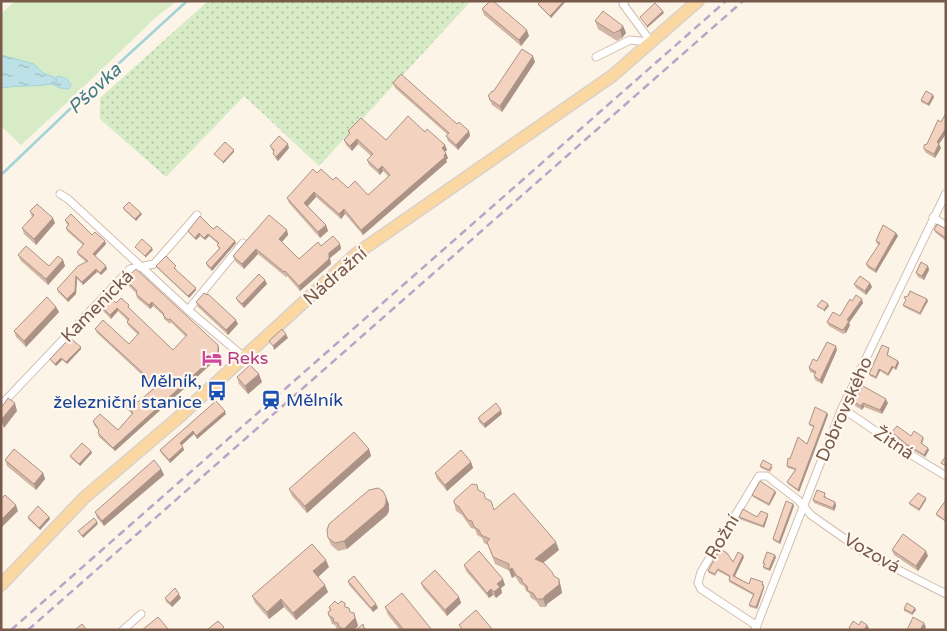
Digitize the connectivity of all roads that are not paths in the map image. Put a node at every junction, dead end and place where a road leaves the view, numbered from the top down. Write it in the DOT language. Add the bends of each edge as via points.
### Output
graph roads {
  1 [pos="625,1"];
  2 [pos="691,3"];
  3 [pos="651,42"];
  4 [pos="596,57"];
  5 [pos="946,193"];
  6 [pos="60,194"];
  7 [pos="196,214"];
  8 [pos="933,217"];
  9 [pos="946,226"];
  10 [pos="243,242"];
  11 [pos="143,266"];
  12 [pos="188,310"];
  13 [pos="244,357"];
  14 [pos="1,405"];
  15 [pos="842,408"];
  16 [pos="946,476"];
  17 [pos="803,506"];
  18 [pos="1,585"];
  19 [pos="946,594"];
  20 [pos="141,614"];
  21 [pos="756,628"];
  22 [pos="123,630"];
  1 -- 3 [label="street" via="623,4"];
  2 -- 3 [label="main road, Nádražní"];
  3 -- 4 [label="street" via="630,40"];
  3 -- 13 [label="main road, Nádražní" via="612,76 356,254"];
  5 -- 8 [label="street, Dobrovského"];
  6 -- 11 [label="street"];
  7 -- 11 [label="street, Kamenická" via="154,264"];
  8 -- 9 [label="street"];
  8 -- 15 [label="street, Dobrovského"];
  10 -- 12 [label="street"];
  11 -- 12 [label="street"];
  11 -- 14 [label="street, Kamenická" via="130,268"];
  12 -- 13 [label="street"];
  13 -- 18 [label="main road, Nádražní" via="84,498"];
  15 -- 16 [label="street, Žitná"];
  15 -- 17 [label="street, Dobrovského"];
  17 -- 19 [label="street, Vozová" via="864,553"];
  17 -- 21 [label="street, Dobrovského"];
  17 -- 21 [label="street, Rožní" via="768,476 759,476 699,578 701,589"];
  20 -- 22 [label="street"];
}
